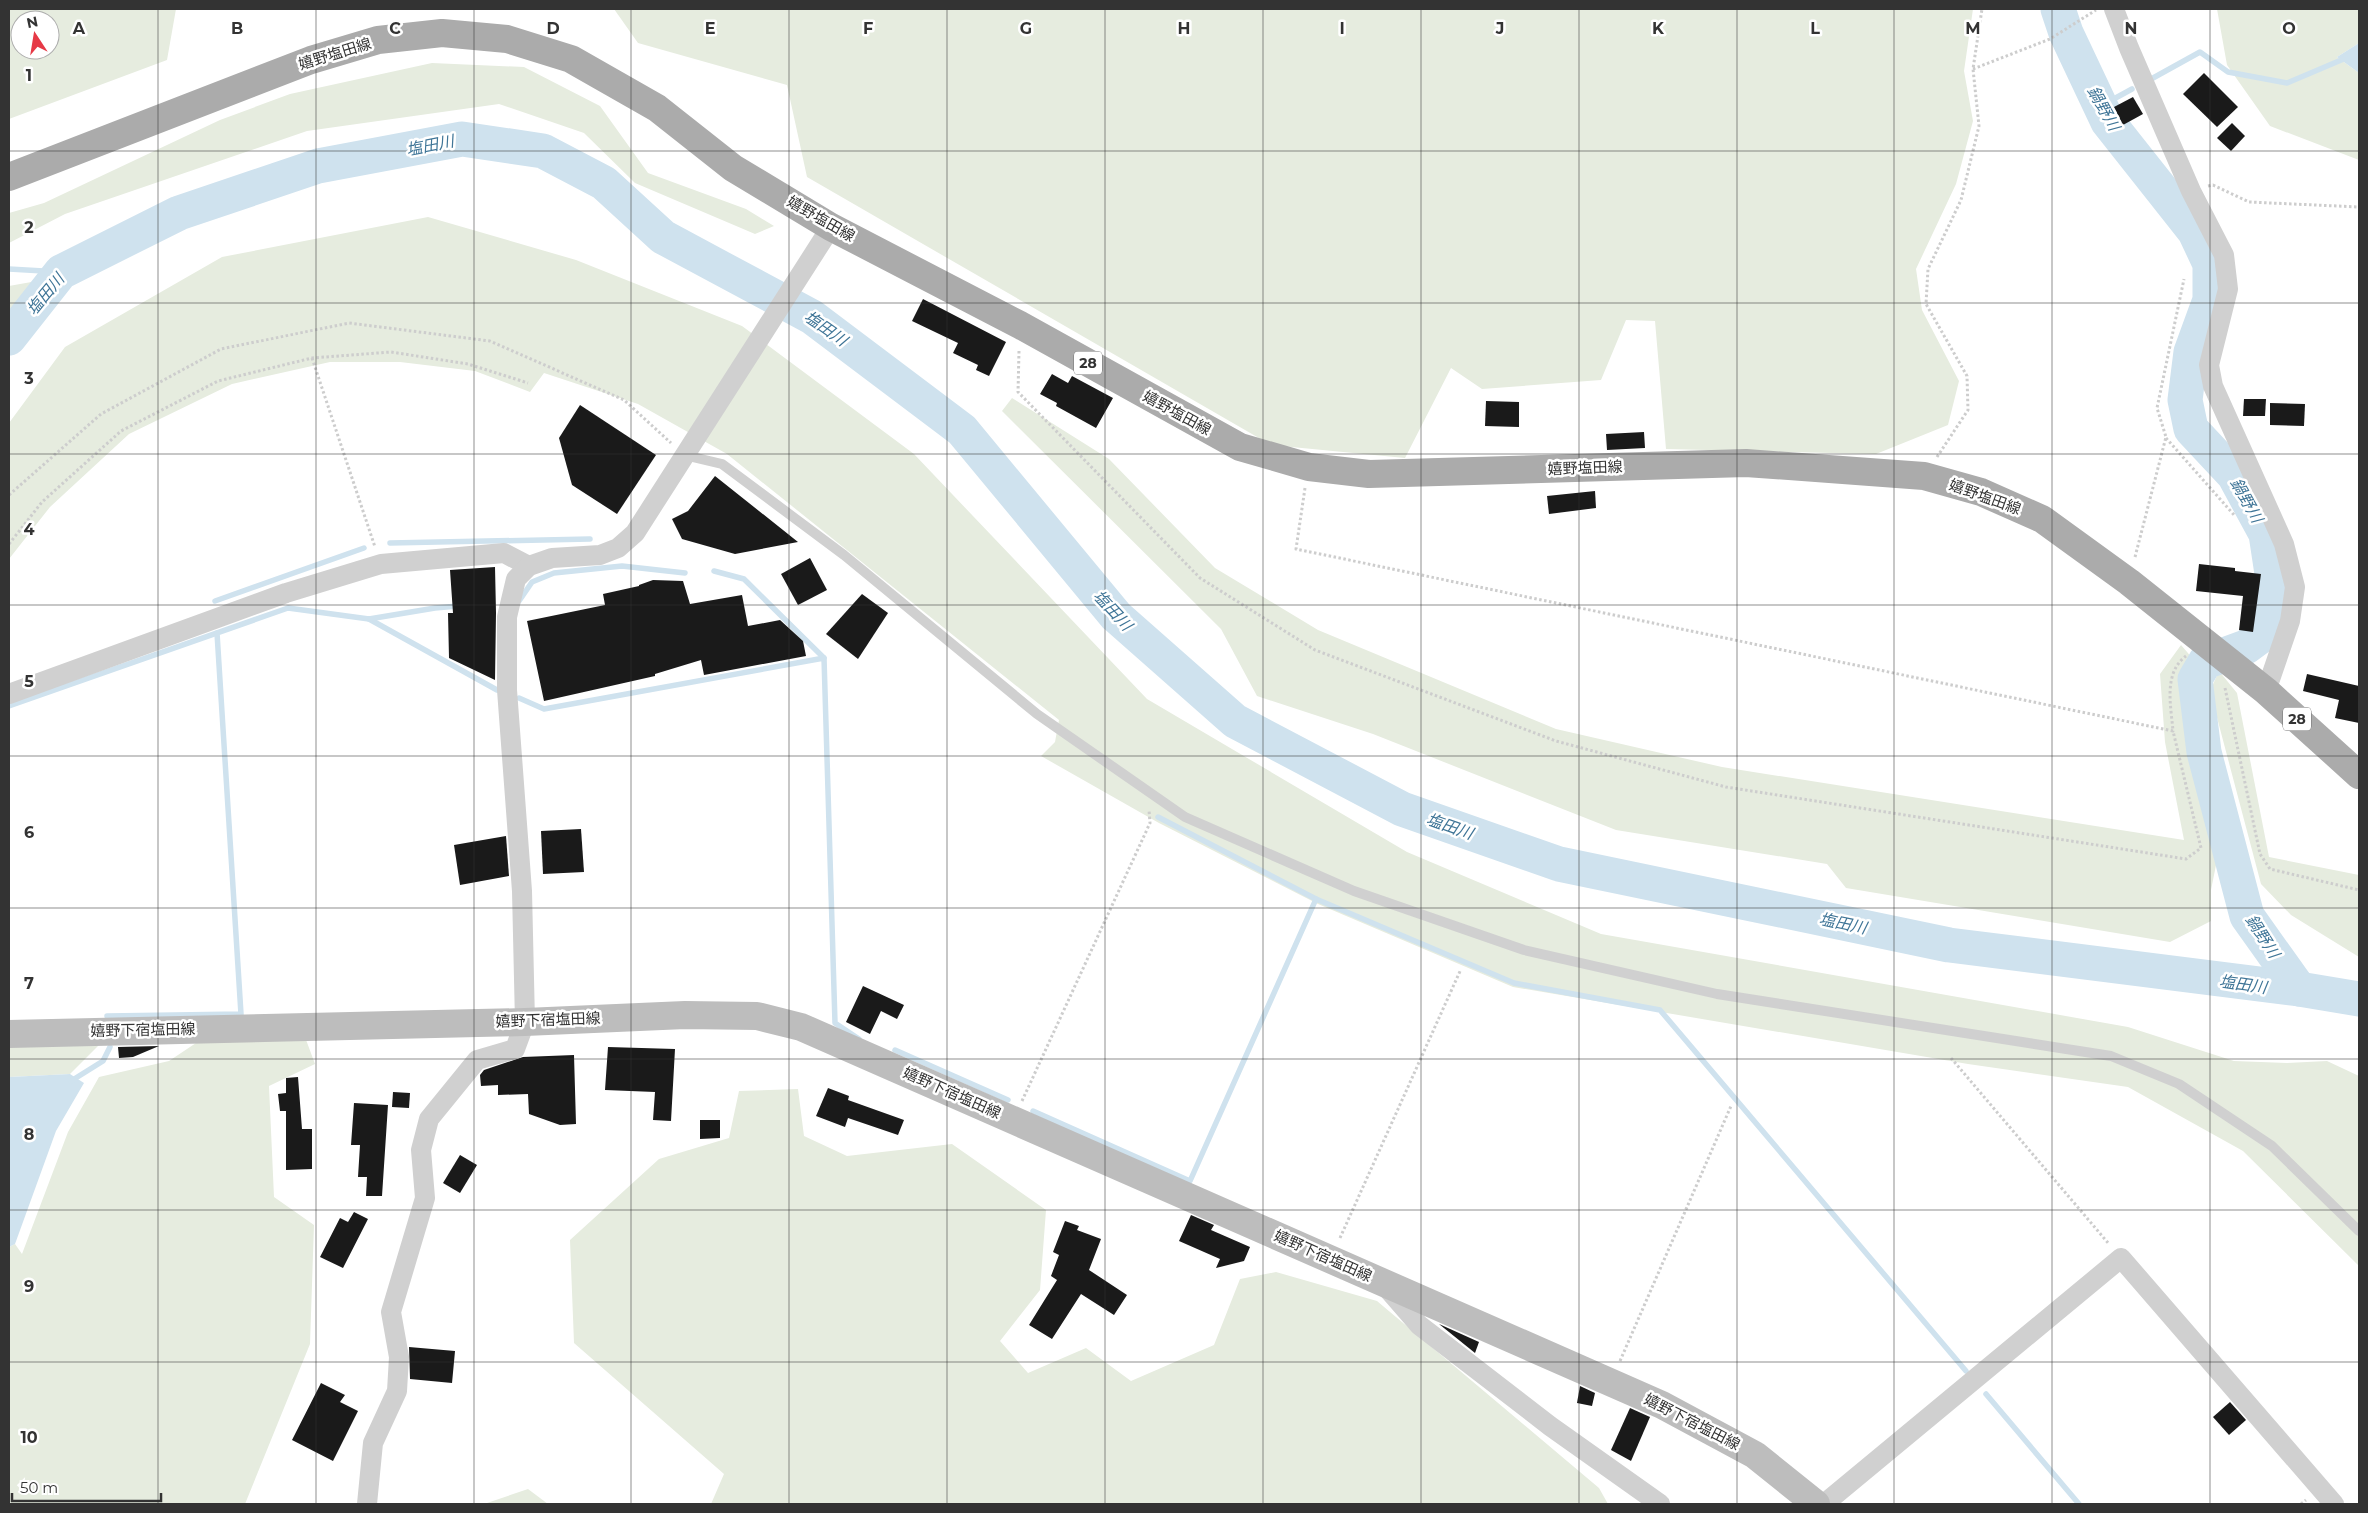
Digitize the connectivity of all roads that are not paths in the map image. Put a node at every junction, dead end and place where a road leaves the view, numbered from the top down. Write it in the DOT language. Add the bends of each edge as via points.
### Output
graph roads {
  1 [pos="2114,9"];
  2 [pos="9,177"];
  3 [pos="831,227"];
  4 [pos="688,450"];
  5 [pos="529,566"];
  6 [pos="2266,690"];
  7 [pos="9,694"];
  8 [pos="2359,775"];
  9 [pos="525,1022"];
  10 [pos="9,1034"];
  11 [pos="2359,1230"];
  12 [pos="1383,1284"];
  13 [pos="367,1504"];
  14 [pos="1660,1504"];
  15 [pos="1816,1504"];
  16 [pos="1824,1504"];
  17 [pos="2334,1504"];
  1 -- 6 [label="street" via="2191,191 2224,255 2228,289 2209,364 2213,386 2284,544 2295,587 2290,621"];
  2 -- 3 [label="main road, 嬉野塩田線 / 28" via="311,60 378,40 442,33 507,39 571,59 657,108 734,168"];
  3 -- 4 [label="street"];
  3 -- 6 [label="main road, 嬉野塩田線 / 28" via="1240,447 1309,467 1369,474 1746,463 1924,476 1980,492 2042,519 2129,582"];
  4 -- 5 [label="street" via="635,533 618,548 600,555 552,558"];
  4 -- 11 [label="lane" via="722,464 844,555 1037,714 1185,817 1354,891 1524,950 1717,994 2111,1056 2178,1084 2272,1146"];
  5 -- 7 [label="street" via="504,553 381,564 286,593"];
  5 -- 9 [label="street" via="516,579 507,617 507,690 522,891"];
  6 -- 8 [label="main road, 嬉野塩田線 / 28"];
  9 -- 10 [label="main road, 嬉野下宿塩田線"];
  9 -- 12 [label="main road, 嬉野下宿塩田線" via="685,1015 757,1016 801,1027"];
  9 -- 13 [label="street" via="515,1048 477,1060 429,1119 421,1150 425,1198 391,1312 399,1357 397,1391 373,1442"];
  12 -- 14 [label="street" via="1420,1325 1550,1426"];
  12 -- 15 [label="main road, 嬉野下宿塩田線" via="1662,1406 1755,1455"];
  16 -- 17 [label="street" via="2122,1258"];
}
